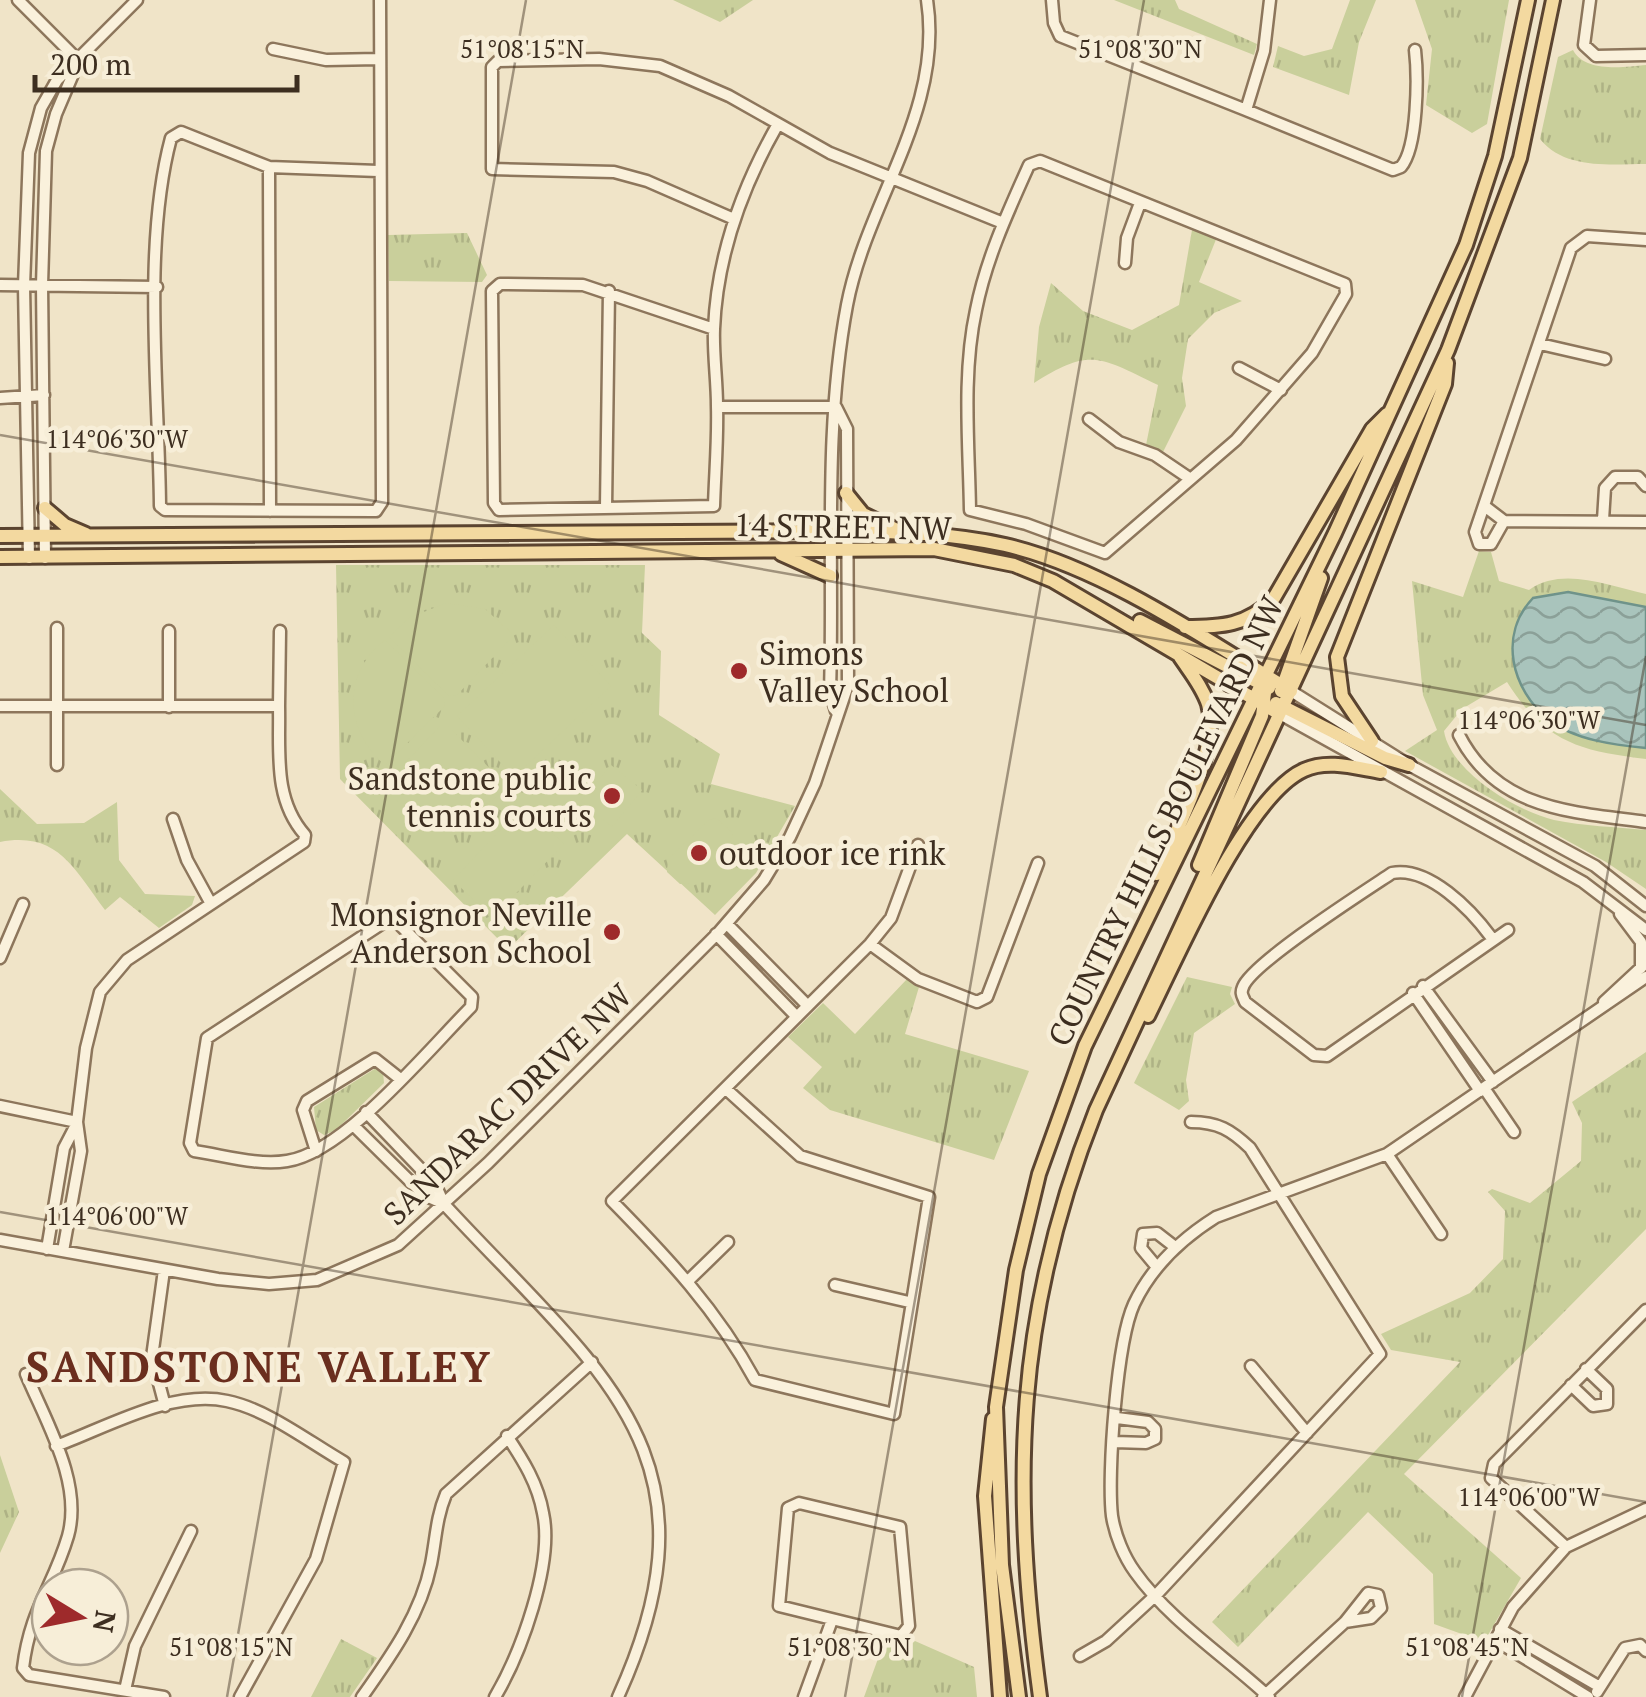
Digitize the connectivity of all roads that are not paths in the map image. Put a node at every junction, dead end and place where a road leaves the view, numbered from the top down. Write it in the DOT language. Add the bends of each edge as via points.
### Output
graph roads {
  1 [pos="18,0"];
  2 [pos="137,0"];
  3 [pos="380,0"];
  4 [pos="927,0"];
  5 [pos="1052,0"];
  6 [pos="1270,0"];
  7 [pos="1528,0"];
  8 [pos="1553,0"];
  9 [pos="1590,0"];
  10 [pos="273,48"];
  11 [pos="1415,50"];
  12 [pos="1646,55"];
  13 [pos="378,59"];
  14 [pos="78,61"];
  15 [pos="1246,110"];
  16 [pos="778,124"];
  17 [pos="270,168"];
  18 [pos="378,172"];
  19 [pos="892,176"];
  20 [pos="1140,203"];
  21 [pos="734,219"];
  22 [pos="1003,223"];
  23 [pos="1646,240"];
  24 [pos="1126,262"];
  25 [pos="0,286"];
  26 [pos="24,286"];
  27 [pos="42,286"];
  28 [pos="157,287"];
  29 [pos="609,291"];
  30 [pos="714,329"];
  31 [pos="1540,344"];
  32 [pos="1448,350"];
  33 [pos="1605,359"];
  34 [pos="1238,368"];
  35 [pos="1280,390"];
  36 [pos="44,395"];
  37 [pos="26,397"];
  38 [pos="0,398"];
  39 [pos="718,407"];
  40 [pos="1394,407"];
  41 [pos="836,408"];
  42 [pos="1089,419"];
  43 [pos="1189,478"];
  44 [pos="1646,486"];
  45 [pos="846,493"];
  46 [pos="45,508"];
  47 [pos="606,508"];
  48 [pos="1486,508"];
  49 [pos="270,511"];
  50 [pos="1603,520"];
  51 [pos="1504,521"];
  52 [pos="1646,522"];
  53 [pos="830,532"];
  54 [pos="848,532"];
  55 [pos="906,534"];
  56 [pos="0,536"];
  57 [pos="29,536"];
  58 [pos="45,536"];
  59 [pos="93,536"];
  60 [pos="830,550"];
  61 [pos="848,550"];
  62 [pos="774,551"];
  63 [pos="0,557"];
  64 [pos="29,558"];
  65 [pos="45,558"];
  66 [pos="830,576"];
  67 [pos="1053,581"];
  68 [pos="1182,627"];
  69 [pos="57,628"];
  70 [pos="169,631"];
  71 [pos="280,631"];
  72 [pos="1178,653"];
  73 [pos="1272,695"];
  74 [pos="0,706"];
  75 [pos="58,706"];
  76 [pos="169,706"];
  77 [pos="279,706"];
  78 [pos="836,712"];
  79 [pos="1460,735"];
  80 [pos="1372,741"];
  81 [pos="57,765"];
  82 [pos="1410,766"];
  83 [pos="1381,772"];
  84 [pos="173,819"];
  85 [pos="1646,822"];
  86 [pos="918,845"];
  87 [pos="1038,863"];
  88 [pos="1607,898"];
  89 [pos="210,902"];
  90 [pos="23,904"];
  91 [pos="1646,904"];
  92 [pos="726,924"];
  93 [pos="1508,930"];
  94 [pos="1646,930"];
  95 [pos="716,934"];
  96 [pos="1491,937"];
  97 [pos="1135,938"];
  98 [pos="870,944"];
  99 [pos="0,958"];
  100 [pos="1644,970"];
  101 [pos="1424,986"];
  102 [pos="1412,993"];
  103 [pos="807,1005"];
  104 [pos="796,1016"];
  105 [pos="400,1078"];
  106 [pos="1485,1087"];
  107 [pos="726,1089"];
  108 [pos="0,1106"];
  109 [pos="1096,1110"];
  110 [pos="366,1112"];
  111 [pos="77,1122"];
  112 [pos="1191,1122"];
  113 [pos="353,1125"];
  114 [pos="1514,1132"];
  115 [pos="316,1151"];
  116 [pos="1387,1154"];
  117 [pos="1280,1192"];
  118 [pos="444,1204"];
  119 [pos="1441,1234"];
  120 [pos="0,1240"];
  121 [pos="728,1242"];
  122 [pos="1175,1247"];
  123 [pos="46,1249"];
  124 [pos="62,1251"];
  125 [pos="1156,1266"];
  126 [pos="164,1270"];
  127 [pos="688,1280"];
  128 [pos="834,1285"];
  129 [pos="909,1302"];
  130 [pos="1646,1310"];
  131 [pos="592,1362"];
  132 [pos="1251,1366"];
  133 [pos="1586,1369"];
  134 [pos="26,1374"];
  135 [pos="1571,1385"];
  136 [pos="165,1406"];
  137 [pos="275,1406"];
  138 [pos="996,1406"];
  139 [pos="1117,1418"];
  140 [pos="268,1419"];
  141 [pos="1307,1433"];
  142 [pos="507,1436"];
  143 [pos="1115,1442"];
  144 [pos="56,1446"];
  145 [pos="1646,1509"];
  146 [pos="191,1531"];
  147 [pos="1566,1547"];
  148 [pos="1156,1594"];
  149 [pos="832,1620"];
  150 [pos="1345,1622"];
  151 [pos="1498,1635"];
  152 [pos="1646,1651"];
  153 [pos="1080,1656"];
  154 [pos="125,1690"];
  155 [pos="1594,1694"];
  156 [pos="1266,1696"];
  157 [pos="164,1697"];
  158 [pos="240,1697"];
  159 [pos="362,1697"];
  160 [pos="494,1697"];
  161 [pos="618,1697"];
  162 [pos="804,1697"];
  163 [pos="1000,1697"];
  164 [pos="1019,1697"];
  165 [pos="1040,1697"];
  166 [pos="1465,1697"];
  1 -- 14 [label="street"];
  2 -- 14 [label="street"];
  3 -- 13 [label="street"];
  4 -- 19 [label="street" via="924,91"];
  5 -- 15 [label="street" via="1060,36"];
  6 -- 15 [label="street" via="1264,51"];
  7 -- 40 [label="main road, COUNTRY HILLS BOULEVARD NW" via="1518,60 1466,245"];
  8 -- 32 [label="main road, COUNTRY HILLS BOULEVARD NW" via="1520,158"];
  9 -- 12 [label="street" via="1584,45 1596,56"];
  10 -- 13 [label="street" via="326,60"];
  11 -- 15 [label="street" via="1418,74 1402,167 1393,170"];
  13 -- 18 [label="street"];
  14 -- 26 [label="street" via="56,80 40,108 29,153"];
  14 -- 27 [label="street" via="46,151"];
  16 -- 19 [label="street"];
  16 -- 21 [label="street"];
  16 -- 21 [label="street" via="697,80 646,64 599,59 498,61 492,67 492,168 614,172"];
  17 -- 18 [label="street"];
  17 -- 28 [label="street" via="181,132 171,138 159,181"];
  17 -- 49 [label="street"];
  18 -- 49 [label="street" via="382,502 376,511"];
  19 -- 22 [label="street"];
  19 -- 41 [label="street" via="862,244 847,302"];
  20 -- 22 [label="street" via="1040,160 1029,165"];
  20 -- 24 [label="street"];
  20 -- 35 [label="street" via="1345,284 1346,294 1312,353"];
  21 -- 30 [label="street"];
  22 -- 43 [label="street" via="970,345 970,510 1105,553"];
  23 -- 31 [label="street" via="1588,236 1571,248"];
  25 -- 26 [label="street"];
  26 -- 27 [label="street"];
  26 -- 37 [label="street"];
  27 -- 28 [label="street"];
  27 -- 36 [label="street"];
  28 -- 49 [label="street" via="160,506"];
  29 -- 30 [label="street"];
  29 -- 47 [label="street"];
  29 -- 47 [label="street" via="550,284 500,284 492,291 494,503 499,510"];
  30 -- 39 [label="street"];
  31 -- 33 [label="street"];
  31 -- 48 [label="street"];
  32 -- 73 [label="main road, COUNTRY HILLS BOULEVARD NW"];
  32 -- 80 [label="main road" via="1444,384 1337,658 1342,696"];
  34 -- 35 [label="street"];
  35 -- 43 [label="street" via="1236,440"];
  36 -- 37 [label="street"];
  36 -- 46 [label="street"];
  37 -- 38 [label="street"];
  37 -- 57 [label="street"];
  39 -- 41 [label="street"];
  39 -- 47 [label="street" via="714,506"];
  40 -- 68 [label="main road" via="1372,429 1274,598 1237,623"];
  40 -- 73 [label="main road, COUNTRY HILLS BOULEVARD NW" via="1335,532"];
  41 -- 45 [label="street, SANDARAC DRIVE NW" via="846,429"];
  41 -- 53 [label="street, SANDARAC DRIVE NW"];
  42 -- 43 [label="street"];
  44 -- 50 [label="street" via="1638,477 1615,477 1605,488"];
  45 -- 54 [label="street, SANDARAC DRIVE NW"];
  45 -- 55 [label="main road" via="863,514"];
  46 -- 58 [label="street"];
  46 -- 59 [label="main road"];
  48 -- 51 [label="street"];
  48 -- 51 [label="street" via="1475,532 1479,544 1491,544"];
  50 -- 51 [label="street"];
  50 -- 52 [label="street"];
  53 -- 54 [label="main road, 14 STREET NW"];
  53 -- 59 [label="main road, 14 STREET NW"];
  53 -- 60 [label="street, SANDARAC DRIVE NW"];
  54 -- 55 [label="main road, 14 STREET NW"];
  54 -- 61 [label="street, SANDARAC DRIVE NW"];
  55 -- 68 [label="main road, 14 STREET NW" via="1005,545 1051,559"];
  56 -- 57 [label="main road, 14 STREET NW"];
  57 -- 58 [label="main road, 14 STREET NW"];
  57 -- 64 [label="street"];
  58 -- 59 [label="main road, 14 STREET NW"];
  58 -- 65 [label="street"];
  60 -- 61 [label="main road, 14 STREET NW"];
  60 -- 62 [label="main road, 14 STREET NW"];
  60 -- 66 [label="street, SANDARAC DRIVE NW"];
  61 -- 67 [label="main road, 14 STREET NW" via="961,553"];
  61 -- 78 [label="street, SANDARAC DRIVE NW" via="848,685"];
  62 -- 65 [label="main road, 14 STREET NW"];
  62 -- 66 [label="main road"];
  63 -- 64 [label="main road, 14 STREET NW"];
  64 -- 65 [label="main road, 14 STREET NW"];
  66 -- 78 [label="street, SANDARAC DRIVE NW" via="830,691"];
  67 -- 72 [label="main road, 14 STREET NW"];
  67 -- 73 [label="main road"];
  68 -- 73 [label="main road, 14 STREET NW"];
  69 -- 75 [label="street"];
  70 -- 76 [label="street"];
  71 -- 77 [label="street"];
  72 -- 73 [label="main road, 14 STREET NW"];
  72 -- 97 [label="main road" via="1209,707 1207,744"];
  73 -- 80 [label="street, 14 STREET NW"];
  73 -- 82 [label="main road"];
  73 -- 83 [label="street, 14 STREET NW"];
  73 -- 97 [label="main road, COUNTRY HILLS BOULEVARD NW"];
  73 -- 109 [label="main road" via="1115,1050"];
  74 -- 75 [label="street"];
  75 -- 76 [label="street"];
  75 -- 81 [label="street"];
  76 -- 77 [label="street"];
  77 -- 89 [label="street" via="281,790 304,842"];
  78 -- 92 [label="street, SANDARAC DRIVE NW" via="816,783 790,837"];
  79 -- 85 [label="street" via="1491,780 1520,796 1562,812"];
  80 -- 82 [label="street, 14 STREET NW"];
  82 -- 91 [label="street, 14 STREET NW" via="1595,866"];
  83 -- 88 [label="street, 14 STREET NW"];
  83 -- 109 [label="main road" via="1314,766 1284,783 1258,813"];
  84 -- 89 [label="street"];
  86 -- 98 [label="street" via="891,918"];
  87 -- 98 [label="street" via="987,997 977,1002 918,979"];
  88 -- 94 [label="street, 14 STREET NW"];
  88 -- 100 [label="street" via="1641,942"];
  89 -- 111 [label="street" via="127,960 100,992"];
  90 -- 99 [label="street"];
  92 -- 95 [label="street, SANDARAC DRIVE NW"];
  92 -- 103 [label="street"];
  93 -- 96 [label="street"];
  95 -- 104 [label="street"];
  95 -- 118 [label="street, SANDARAC DRIVE NW"];
  96 -- 101 [label="street"];
  96 -- 102 [label="street" via="1444,890 1406,870 1392,873 1273,959 1244,984 1242,994 1314,1055 1327,1056"];
  97 -- 138 [label="main road, COUNTRY HILLS BOULEVARD NW" via="1068,1086 1040,1174 1016,1270"];
  98 -- 103 [label="street"];
  100 -- 106 [label="street" via="1586,1020"];
  101 -- 102 [label="street"];
  101 -- 106 [label="street"];
  102 -- 106 [label="street"];
  103 -- 104 [label="street"];
  104 -- 107 [label="street"];
  105 -- 110 [label="street"];
  105 -- 115 [label="street" via="376,1059 306,1101"];
  105 -- 115 [label="street" via="471,1008 472,997 392,917 207,1038 194,1151 289,1162"];
  106 -- 114 [label="street"];
  106 -- 116 [label="street"];
  107 -- 127 [label="street" via="612,1201"];
  107 -- 129 [label="street" via="800,1156 929,1197"];
  108 -- 111 [label="street"];
  109 -- 165 [label="main road" via="1061,1202 1027,1366 1023,1508"];
  110 -- 113 [label="street"];
  110 -- 118 [label="street" via="434,1184"];
  111 -- 123 [label="street" via="64,1148"];
  111 -- 124 [label="street" via="80,1151"];
  112 -- 117 [label="street" via="1230,1130"];
  113 -- 115 [label="street"];
  113 -- 118 [label="street" via="424,1195"];
  116 -- 117 [label="street"];
  116 -- 119 [label="street"];
  117 -- 122 [label="street" via="1216,1217"];
  117 -- 141 [label="street" via="1380,1354"];
  118 -- 126 [label="street, SANDARAC DRIVE NW" via="398,1245 317,1280 270,1284"];
  118 -- 131 [label="street"];
  120 -- 123 [label="street, SANDARAC DRIVE NW"];
  121 -- 127 [label="street"];
  122 -- 125 [label="street"];
  122 -- 125 [label="street" via="1157,1233 1143,1234 1141,1248"];
  123 -- 124 [label="street, SANDARAC DRIVE NW"];
  124 -- 126 [label="street, SANDARAC DRIVE NW"];
  125 -- 139 [label="street" via="1128,1325"];
  126 -- 136 [label="street" via="152,1357"];
  127 -- 129 [label="street" via="729,1332 755,1380 894,1414"];
  128 -- 129 [label="street"];
  130 -- 133 [label="street"];
  131 -- 142 [label="street"];
  131 -- 161 [label="street" via="639,1435 658,1504 655,1597"];
  132 -- 141 [label="street"];
  133 -- 135 [label="street"];
  133 -- 135 [label="street" via="1607,1389 1607,1404 1594,1406"];
  134 -- 144 [label="street"];
  135 -- 147 [label="street" via="1494,1464 1491,1478"];
  136 -- 140 [label="street" via="229,1401"];
  136 -- 144 [label="street"];
  137 -- 140 [label="street"];
  138 -- 163 [label="main road" via="985,1496"];
  138 -- 164 [label="main road, COUNTRY HILLS BOULEVARD NW" via="1002,1565"];
  139 -- 143 [label="street"];
  139 -- 143 [label="street" via="1156,1428 1155,1439 1146,1443"];
  140 -- 158 [label="street" via="344,1462 316,1560"];
  141 -- 148 [label="street"];
  142 -- 159 [label="street" via="446,1494 421,1598"];
  142 -- 160 [label="street" via="530,1473 546,1534 545,1558"];
  143 -- 148 [label="street" via="1112,1519 1135,1572"];
  144 -- 154 [label="street" via="72,1503 68,1536 34,1610 24,1668 29,1675"];
  145 -- 147 [label="street"];
  146 -- 154 [label="street" via="135,1646"];
  147 -- 151 [label="street" via="1527,1587"];
  148 -- 153 [label="street"];
  148 -- 156 [label="street"];
  149 -- 149 [label="street" via="902,1636 909,1626 900,1528 799,1503 788,1508 779,1606"];
  149 -- 162 [label="street"];
  150 -- 156 [label="street"];
  151 -- 155 [label="street"];
  151 -- 166 [label="street"];
  152 -- 155 [label="street" via="1640,1644 1625,1648"];
  154 -- 157 [label="street"];
}
